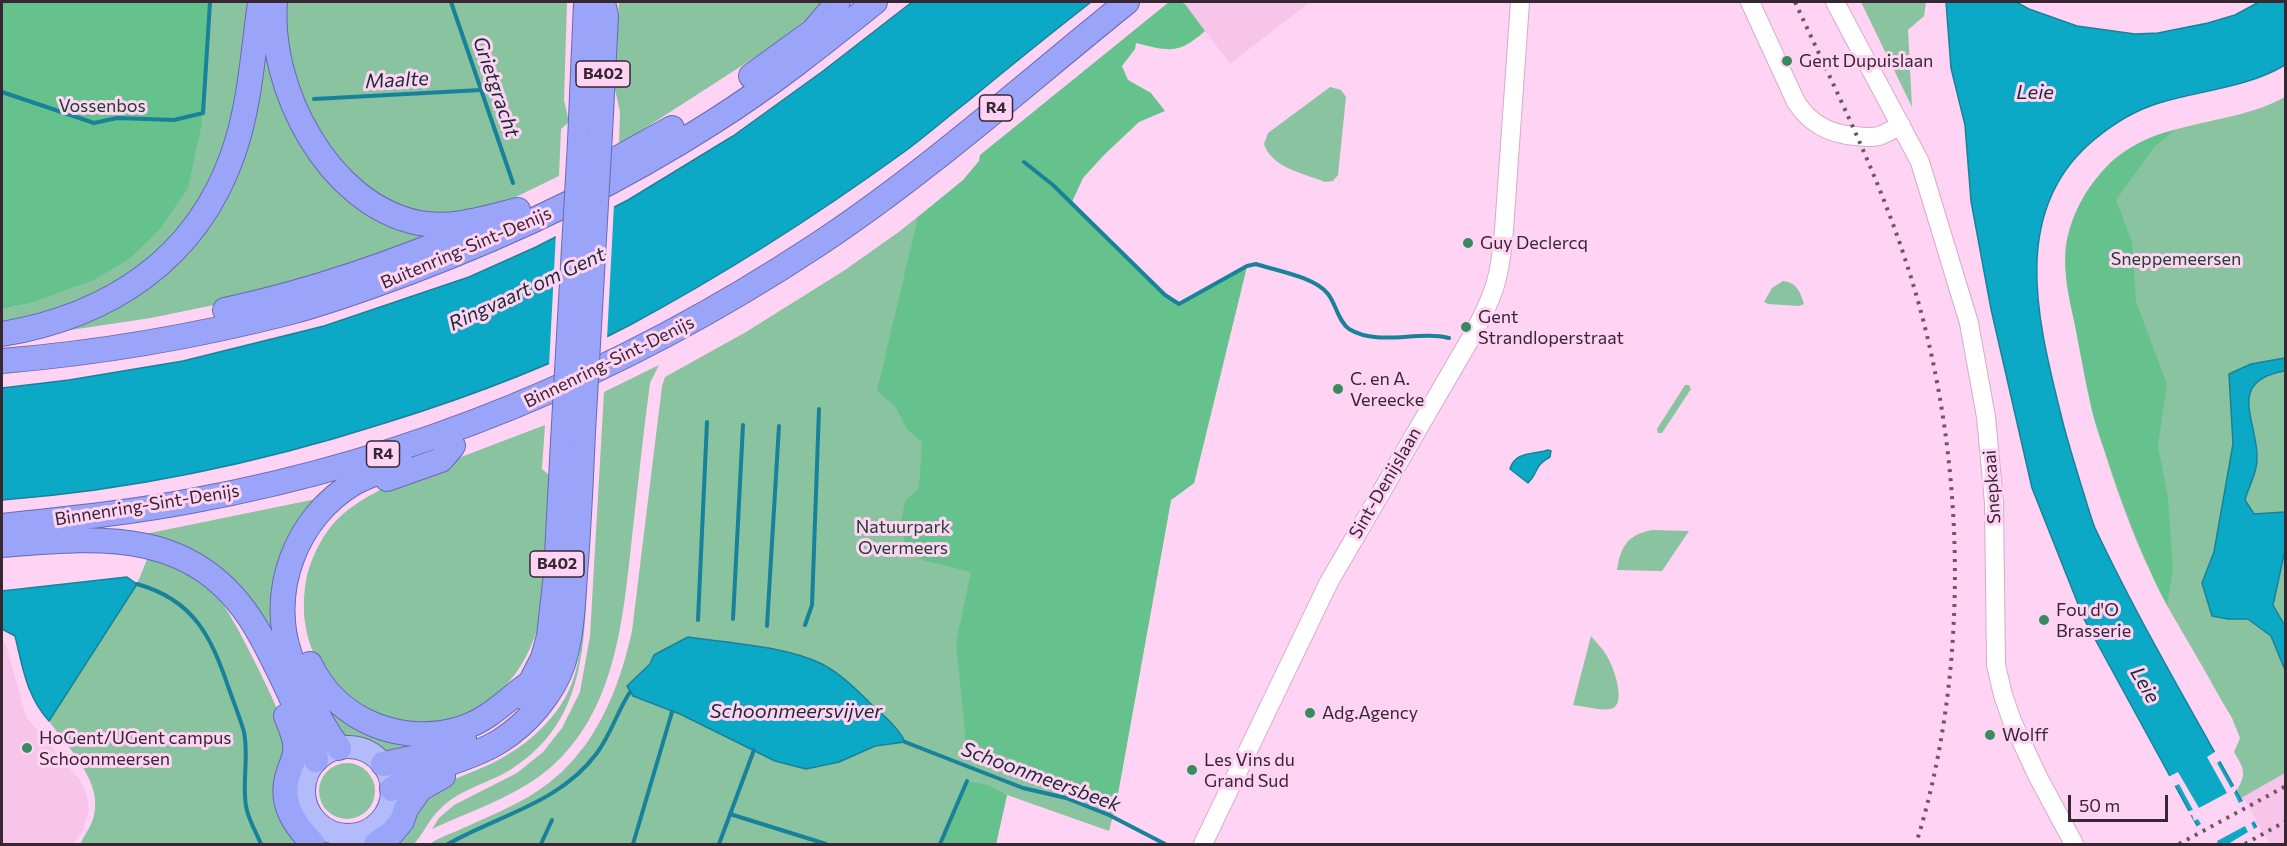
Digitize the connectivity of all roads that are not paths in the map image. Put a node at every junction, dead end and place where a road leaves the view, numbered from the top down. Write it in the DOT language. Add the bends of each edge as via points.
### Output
graph roads {
  1 [pos="260,2"];
  2 [pos="275,2"];
  3 [pos="586,2"];
  4 [pos="838,2"];
  5 [pos="850,2"];
  6 [pos="875,2"];
  7 [pos="1127,2"];
  8 [pos="1520,2"];
  9 [pos="1750,2"];
  10 [pos="1835,2"];
  11 [pos="607,6"];
  12 [pos="812,32"];
  13 [pos="1901,125"];
  14 [pos="590,137"];
  15 [pos="518,210"];
  16 [pos="737,296"];
  17 [pos="2,334"];
  18 [pos="2,345"];
  19 [pos="2,361"];
  20 [pos="573,437"];
  21 [pos="453,446"];
  22 [pos="2,526"];
  23 [pos="2,545"];
  24 [pos="280,678"];
  25 [pos="530,683"];
  26 [pos="339,748"];
  27 [pos="468,757"];
  28 [pos="316,760"];
  29 [pos="383,764"];
  30 [pos="392,789"];
  31 [pos="325,840"];
  32 [pos="364,840"];
  33 [pos="1203,844"];
  34 [pos="2074,844"];
  1 -- 17 [label="highway" via="234,153 219,190 200,220 157,268 131,287 65,319"];
  2 -- 15 [label="highway" via="278,49 293,104 324,160 343,181 369,202 419,223 463,224"];
  3 -- 14 [label="highway, B402"];
  4 -- 12 [label="highway"];
  5 -- 12 [label="highway"];
  6 -- 19 [label="highway, Buitenring-Sint-Denijs" via="797,64 654,158 533,222 450,257 287,313 160,341"];
  7 -- 16 [label="highway, Binnenring-Sint-Denijs / R4" via="905,182 819,244"];
  8 -- 33 [label="street, Sint-Denijslaan" via="1504,230 1496,288 1334,573"];
  9 -- 13 [label="street" via="1796,102 1814,123 1846,135 1870,137"];
  10 -- 13 [label="street, Snepkaai"];
  11 -- 14 [label="highway, B402"];
  12 -- 15 [label="highway" via="669,130"];
  13 -- 34 [label="street, Snepkaai" via="1920,162 1965,311 1986,417 1994,503 1999,682 2037,775"];
  14 -- 20 [label="highway, B402, bridge"];
  15 -- 18 [label="highway" via="414,253 289,295 160,324"];
  16 -- 21 [label="highway" via="710,327 615,378 570,401"];
  16 -- 22 [label="highway, Binnenring-Sint-Denijs / R4" via="622,359 537,398 384,454 191,501"];
  20 -- 25 [label="highway, B402" via="549,636"];
  20 -- 27 [label="highway, B402" via="572,614 563,665 551,690 522,723 501,740"];
  21 -- 25 [label="highway" via="441,460 361,491 341,505 312,542 297,591 296,615 306,656 324,690 340,704 376,726 398,732 425,734 466,727"];
  21 -- 26 [label="highway" via="353,484 315,517 290,562 283,586 282,612 289,654 326,731"];
  23 -- 24 [label="highway" via="76,539 126,541 171,553 209,575 229,593 255,626"];
  24 -- 28 [label="highway" via="312,741"];
  24 -- 31 [label="highway" via="274,690 296,750 286,780 290,814 299,830"];
  25 -- 29 [label="highway, B402" via="523,697 492,726 417,757"];
  26 -- 28 [label="main road"];
  26 -- 29 [label="main road" via="363,750"];
  27 -- 30 [label="highway, B402" via="405,780"];
  27 -- 32 [label="highway" via="459,770 420,789 392,833"];
  28 -- 31 [label="main road" via="308,771 304,799"];
  29 -- 30 [label="main road"];
  30 -- 32 [label="main road" via="384,815"];
  31 -- 32 [label="main road" via="339,835"];
}
